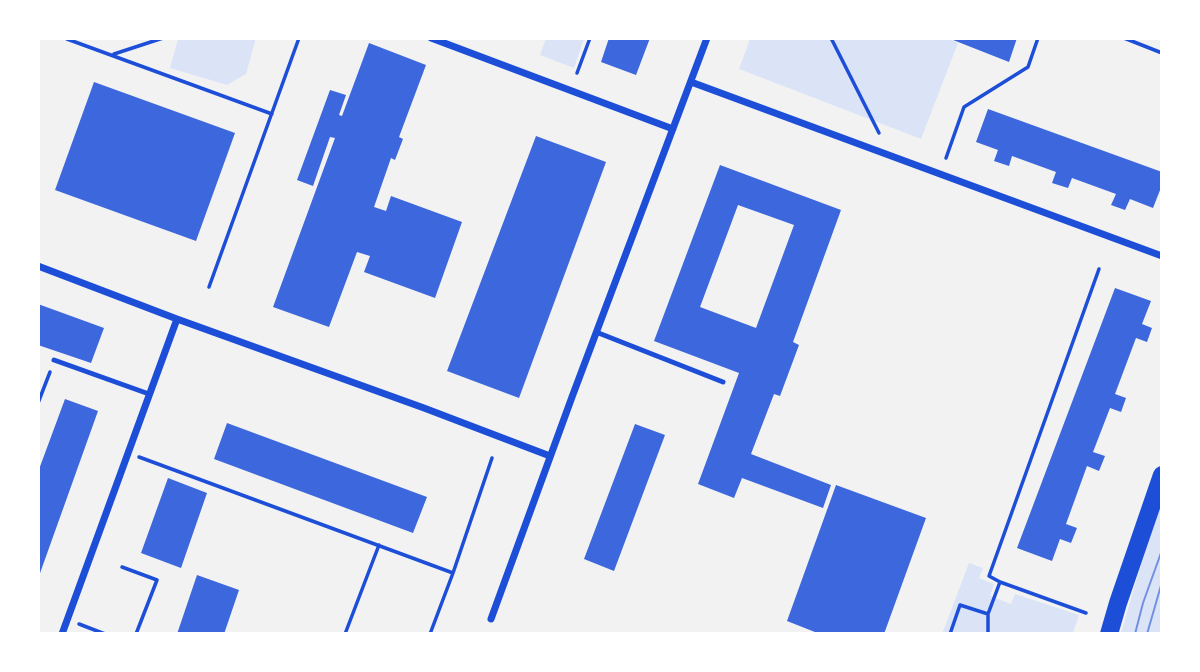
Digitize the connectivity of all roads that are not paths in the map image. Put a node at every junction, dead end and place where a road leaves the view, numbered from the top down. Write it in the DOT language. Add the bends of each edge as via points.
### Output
graph roads {
  1 [pos="431,38"];
  2 [pos="707,38"];
  3 [pos="691,82"];
  4 [pos="673,129"];
  5 [pos="1161,256"];
  6 [pos="38,266"];
  7 [pos="177,319"];
  8 [pos="596,332"];
  9 [pos="54,360"];
  10 [pos="723,382"];
  11 [pos="149,394"];
  12 [pos="550,456"];
  13 [pos="1161,475"];
  14 [pos="491,619"];
  15 [pos="62,634"];
  16 [pos="1109,634"];
  1 -- 4 [label="street"];
  2 -- 3 [label="street"];
  3 -- 4 [label="street"];
  3 -- 5 [label="street"];
  4 -- 8 [label="street"];
  6 -- 7 [label="street"];
  7 -- 11 [label="street"];
  7 -- 12 [label="street"];
  8 -- 10 [label="lane"];
  8 -- 12 [label="street"];
  9 -- 11 [label="lane"];
  11 -- 15 [label="street"];
  12 -- 14 [label="street"];
  13 -- 16 [label="main road"];
}
